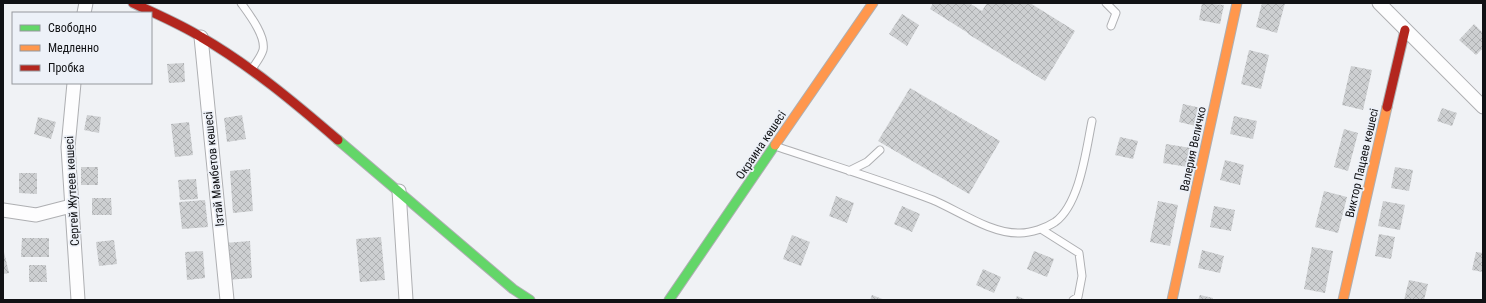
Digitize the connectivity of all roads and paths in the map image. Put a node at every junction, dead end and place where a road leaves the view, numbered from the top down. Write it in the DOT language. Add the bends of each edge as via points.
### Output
graph roads {
  1 [pos="133,3"];
  2 [pos="241,3"];
  3 [pos="873,3"];
  4 [pos="1106,3"];
  5 [pos="1237,3"];
  6 [pos="1379,3"];
  7 [pos="151,12"];
  8 [pos="152,12"];
  9 [pos="1111,26"];
  10 [pos="1405,30"];
  11 [pos="201,37"];
  12 [pos="251,70"];
  13 [pos="74,84"];
  14 [pos="1483,107"];
  15 [pos="1092,122"];
  16 [pos="775,146"];
  17 [pos="880,150"];
  18 [pos="849,171"];
  19 [pos="399,192"];
  20 [pos="71,206"];
  21 [pos="3,210"];
  22 [pos="1041,229"];
  23 [pos="78,300"];
  24 [pos="226,300"];
  25 [pos="406,300"];
  26 [pos="530,300"];
  27 [pos="669,300"];
  28 [pos="1073,300"];
  29 [pos="1172,300"];
  30 [pos="1343,300"];
  1 -- 7 [label="street"];
  2 -- 12 [label="lane" via="251,16 263,41 263,51"];
  3 -- 16 [label="street, Окраина көшесі"];
  4 -- 9 [label="lane" via="1116,13"];
  5 -- 29 [label="street, Валерия Величко"];
  6 -- 10 [label="street"];
  8 -- 11 [label="street"];
  10 -- 14 [label="street"];
  10 -- 30 [label="street, Виктор Пацаев көшесі"];
  11 -- 12 [label="street"];
  11 -- 24 [label="street, Ізтай Мәмбетов көшесі"];
  12 -- 19 [label="street" via="304,111"];
  13 -- 20 [label="street, Сергей Жутеев көшесі" via="68,147"];
  15 -- 22 [label="lane" via="1080,180 1070,203 1055,222"];
  16 -- 18 [label="lane"];
  16 -- 27 [label="street, Окраина көшесі"];
  17 -- 18 [label="lane" via="867,162"];
  18 -- 22 [label="lane" via="934,201 1002,231 1021,234"];
  19 -- 25 [label="street"];
  19 -- 26 [label="street" via="513,289"];
  20 -- 21 [label="street" via="36,215"];
  20 -- 23 [label="street, Сергей Жутеев көшесі"];
  22 -- 28 [label="lane" via="1079,253 1082,276 1078,297"];
}
